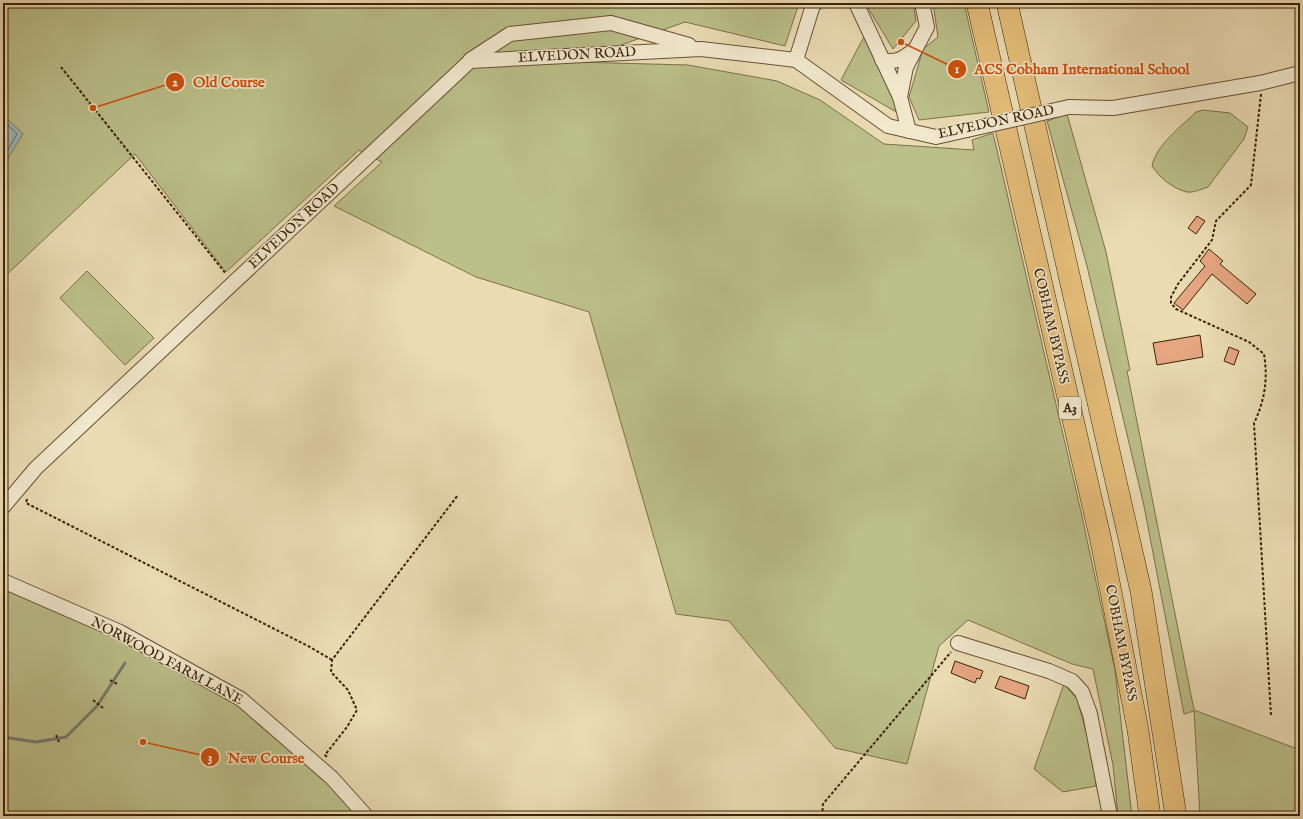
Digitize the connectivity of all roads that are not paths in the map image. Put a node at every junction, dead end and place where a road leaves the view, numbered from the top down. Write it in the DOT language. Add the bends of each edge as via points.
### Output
graph roads {
  1 [pos="816,3"];
  2 [pos="856,3"];
  3 [pos="922,3"];
  4 [pos="977,3"];
  5 [pos="1007,3"];
  6 [pos="916,48"];
  7 [pos="701,49"];
  8 [pos="796,60"];
  9 [pos="882,60"];
  10 [pos="470,61"];
  11 [pos="1300,73"];
  12 [pos="900,97"];
  13 [pos="909,130"];
  14 [pos="3,507"];
  15 [pos="3,581"];
  16 [pos="958,643"];
  17 [pos="366,816"];
  18 [pos="1110,816"];
  19 [pos="1150,816"];
  20 [pos="1176,816"];
  1 -- 8 [label="street" via="813,5"];
  2 -- 9 [label="street"];
  3 -- 6 [label="street" via="928,27"];
  4 -- 19 [label="highway, COBHAM BYPASS / A3" via="1101,541 1138,730"];
  5 -- 20 [label="highway, COBHAM BYPASS / A3" via="1141,591"];
  6 -- 9 [label="street" via="903,59 891,62"];
  6 -- 12 [label="street" via="906,67"];
  7 -- 8 [label="street, ELVEDON ROAD"];
  7 -- 10 [label="street, ELVEDON ROAD"];
  7 -- 10 [label="street" via="611,23 510,34"];
  8 -- 13 [label="street, ELVEDON ROAD" via="888,126"];
  9 -- 12 [label="street"];
  10 -- 14 [label="street, ELVEDON ROAD" via="36,468"];
  11 -- 13 [label="street, ELVEDON ROAD, bridge" via="1260,83 1112,108 1069,107 936,137"];
  12 -- 13 [label="street"];
  15 -- 17 [label="street, NORWOOD FARM LANE" via="120,632 241,698 332,778"];
  16 -- 18 [label="street" via="1049,671 1072,681 1082,692 1090,714"];
}
